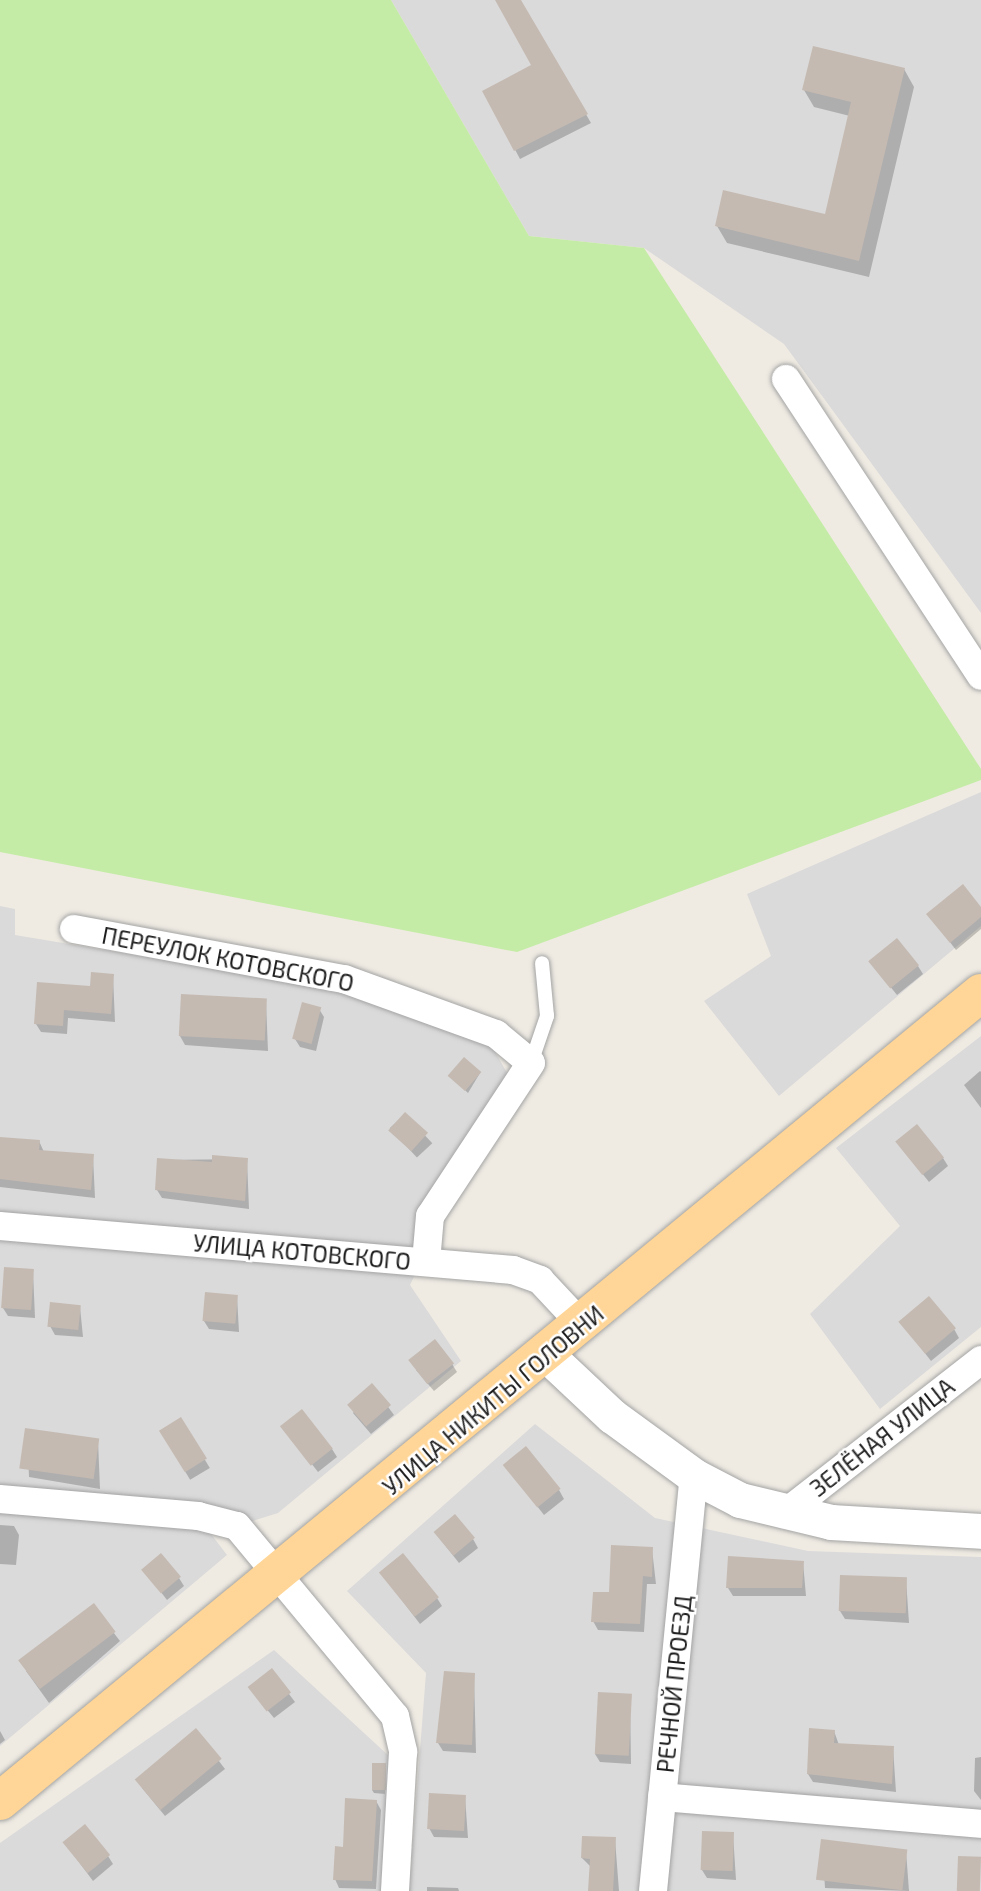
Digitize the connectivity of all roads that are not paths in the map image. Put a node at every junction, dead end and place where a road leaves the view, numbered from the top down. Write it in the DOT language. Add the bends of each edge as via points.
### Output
graph roads {
  1 [pos="786,379"];
  2 [pos="981,676"];
  3 [pos="74,929"];
  4 [pos="542,963"];
  5 [pos="981,993"];
  6 [pos="531,1063"];
  7 [pos="0,1226"];
  8 [pos="426,1262"];
  9 [pos="583,1326"];
  10 [pos="548,1356"];
  11 [pos="981,1360"];
  12 [pos="694,1476"];
  13 [pos="0,1499"];
  14 [pos="784,1514"];
  15 [pos="981,1531"];
  16 [pos="279,1577"];
  17 [pos="662,1797"];
  18 [pos="0,1801"];
  19 [pos="981,1824"];
  20 [pos="395,1891"];
  21 [pos="653,1891"];
  1 -- 2 [label="street"];
  3 -- 6 [label="street, ПЕРЕУЛОК КОТОВСКОГО" via="344,979 496,1034"];
  4 -- 6 [label="lane" via="547,1016"];
  5 -- 9 [label="main road, УЛИЦА НИКИТЫ ГОЛОВНИ"];
  6 -- 8 [label="street" via="430,1216"];
  7 -- 8 [label="street, УЛИЦА КОТОВСКОГО"];
  8 -- 9 [label="street, УЛИЦА КОТОВСКОГО" via="513,1270 540,1280"];
  9 -- 10 [label="main road, УЛИЦА НИКИТЫ ГОЛОВНИ"];
  10 -- 12 [label="street" via="612,1416"];
  10 -- 16 [label="main road, УЛИЦА НИКИТЫ ГОЛОВНИ"];
  11 -- 14 [label="street, ЗЕЛЁНАЯ УЛИЦА"];
  12 -- 14 [label="street"];
  12 -- 17 [label="street, РЕЧНОЙ ПРОЕЗД"];
  13 -- 16 [label="street" via="198,1516 237,1526"];
  14 -- 15 [label="street"];
  16 -- 18 [label="main road, УЛИЦА НИКИТЫ ГОЛОВНИ"];
  16 -- 20 [label="street" via="395,1716 403,1752"];
  17 -- 19 [label="street"];
  17 -- 21 [label="street, РЕЧНОЙ ПРОЕЗД"];
}
